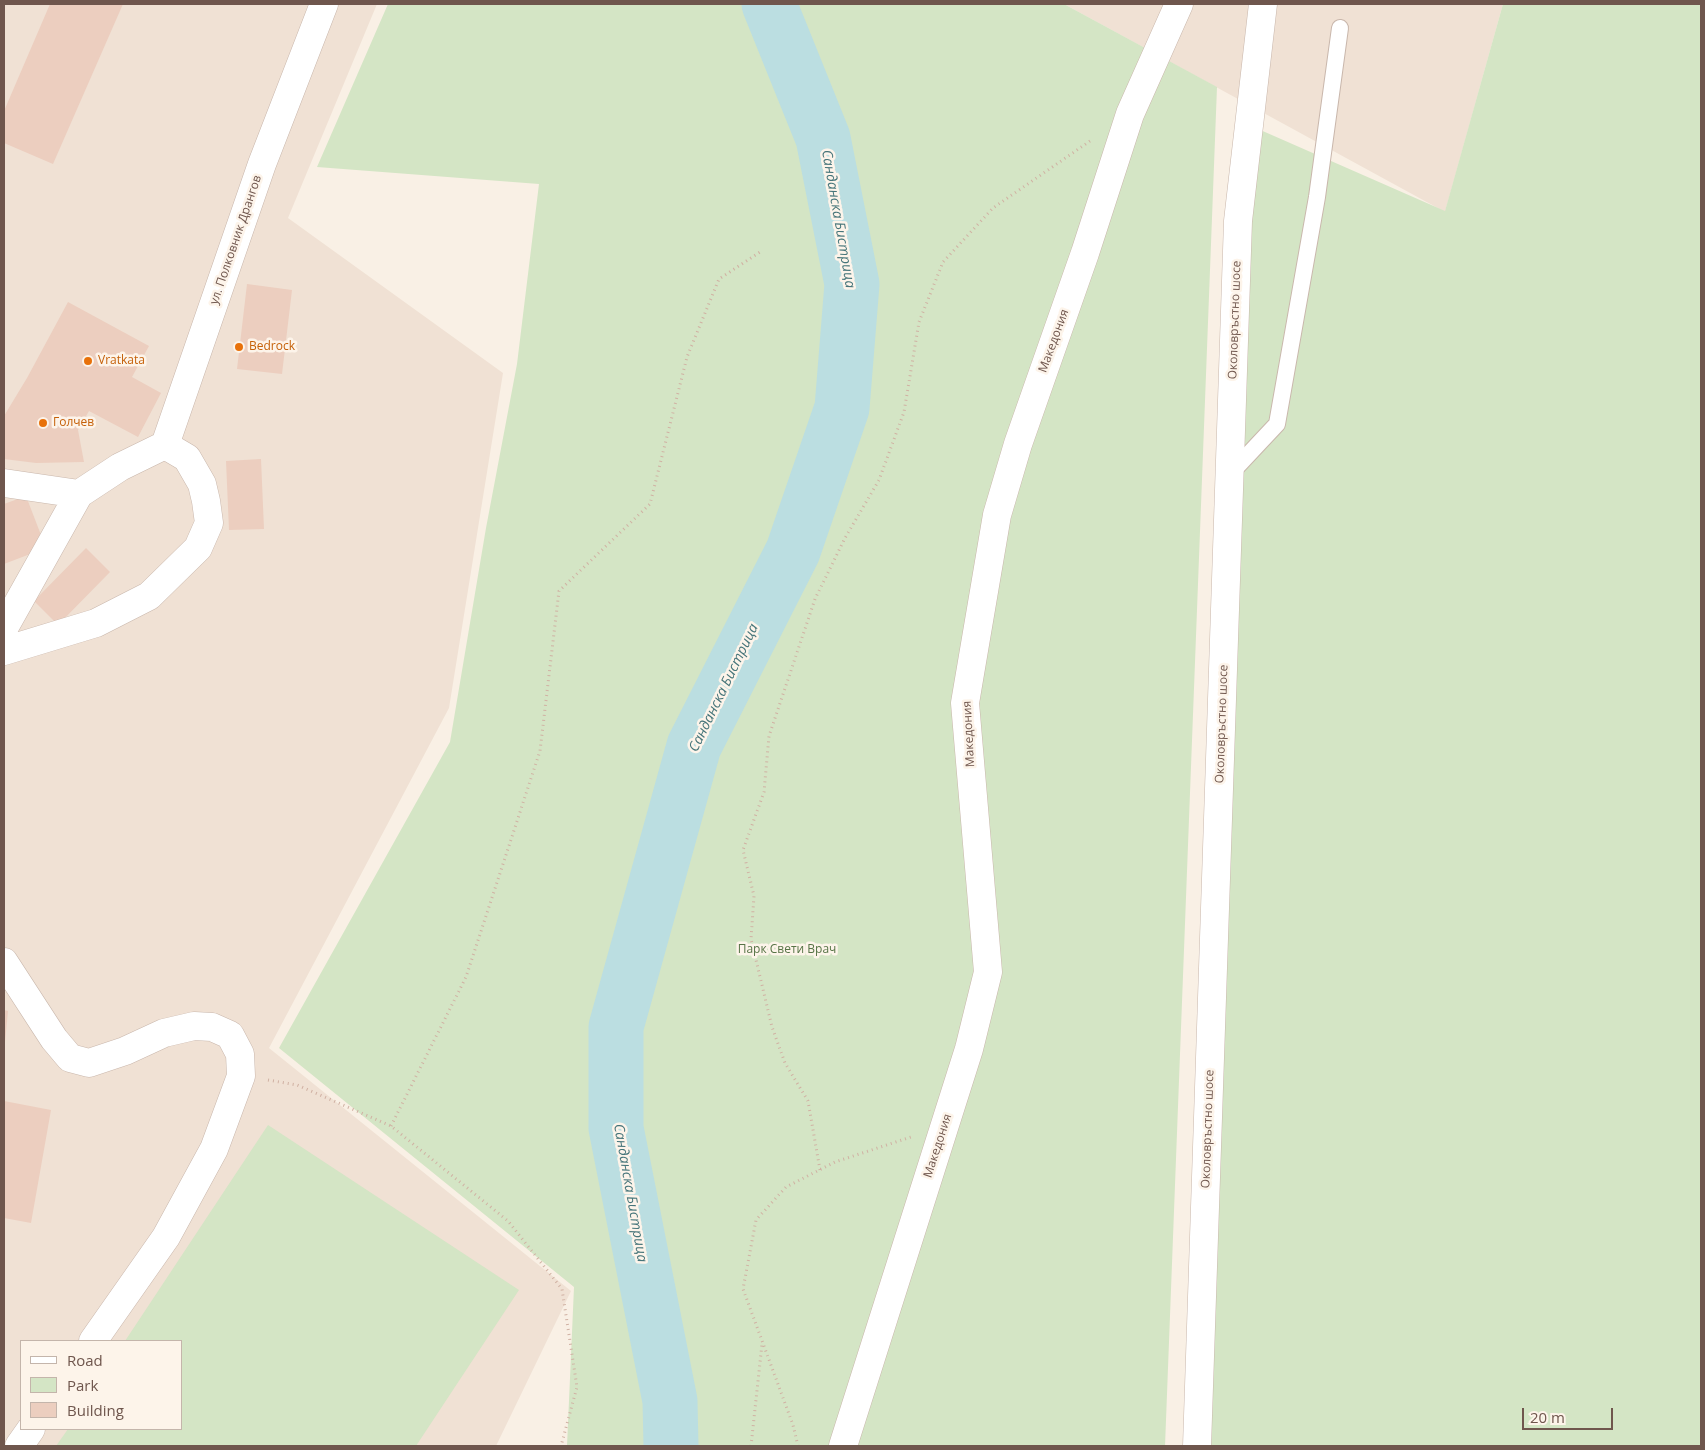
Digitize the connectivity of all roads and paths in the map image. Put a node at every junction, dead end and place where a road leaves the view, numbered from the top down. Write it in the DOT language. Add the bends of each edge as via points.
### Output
graph roads {
  1 [pos="324,4"];
  2 [pos="1179,4"];
  3 [pos="1262,4"];
  4 [pos="1340,28"];
  5 [pos="1130,114"];
  6 [pos="760,252"];
  7 [pos="165,445"];
  8 [pos="1231,473"];
  9 [pos="4,483"];
  10 [pos="79,494"];
  11 [pos="4,628"];
  12 [pos="4,650"];
  13 [pos="4,962"];
  14 [pos="241,1076"];
  15 [pos="944,1125"];
  16 [pos="391,1126"];
  17 [pos="820,1170"];
  18 [pos="94,1340"];
  19 [pos="762,1343"];
  20 [pos="30,1430"];
  21 [pos="18,1446"];
  22 [pos="561,1446"];
  23 [pos="751,1446"];
  24 [pos="798,1446"];
  25 [pos="843,1446"];
  26 [pos="1197,1446"];
  1 -- 7 [label="street, ул. Полковник Дрангов" via="262,164"];
  2 -- 5 [label="street, Македония"];
  3 -- 8 [label="street, Околовръстно шосе" via="1238,221"];
  4 -- 8 [label="lane" via="1318,197 1278,424"];
  5 -- 15 [label="street, Македония" via="1086,253 1018,444 997,516 965,703 988,972"];
  5 -- 17 [label="path" via="993,208 943,262 919,322 904,412 879,480 815,599 769,736 764,792 743,850 754,896 751,939 772,1027 785,1063 808,1101"];
  6 -- 16 [label="path" via="719,279 687,357 650,504 559,591 540,751 466,977"];
  7 -- 10 [label="street" via="120,467"];
  7 -- 12 [label="street" via="187,458 202,484 209,522 198,548 149,596 96,623"];
  8 -- 26 [label="street, Околовръстно шосе"];
  9 -- 10 [label="street"];
  10 -- 11 [label="street"];
  13 -- 14 [label="street" via="70,1058 89,1063 164,1033 194,1026 212,1027 230,1035 240,1054"];
  14 -- 16 [label="path" via="297,1085"];
  14 -- 18 [label="street" via="214,1149 166,1237"];
  15 -- 17 [label="path"];
  15 -- 25 [label="street, Македония"];
  16 -- 22 [label="path" via="508,1221 562,1289 576,1387"];
  17 -- 19 [label="path" via="786,1187 756,1220 743,1289"];
  19 -- 23 [label="path"];
  19 -- 24 [label="path"];
  20 -- 21 [label="street"];
}
